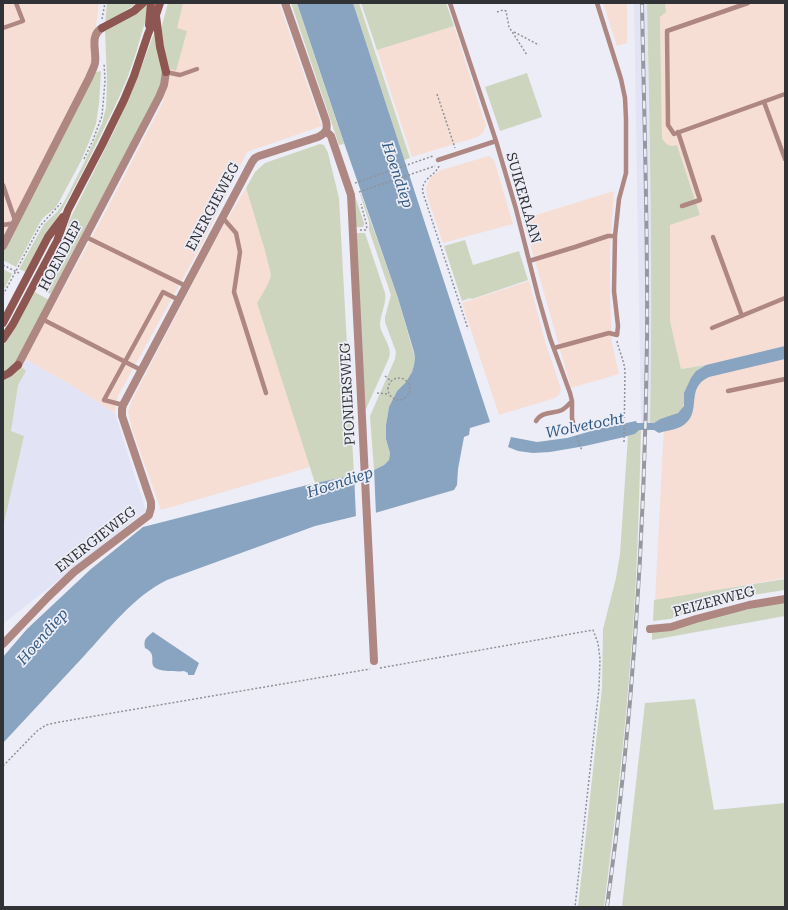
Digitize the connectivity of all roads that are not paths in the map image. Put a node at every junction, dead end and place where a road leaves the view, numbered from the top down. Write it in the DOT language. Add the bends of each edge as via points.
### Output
graph roads {
  1 [pos="16,3"];
  2 [pos="143,3"];
  3 [pos="151,3"];
  4 [pos="160,3"];
  5 [pos="285,3"];
  6 [pos="450,3"];
  7 [pos="597,3"];
  8 [pos="748,3"];
  9 [pos="156,15"];
  10 [pos="3,28"];
  11 [pos="102,28"];
  12 [pos="148,34"];
  13 [pos="197,69"];
  14 [pos="166,72"];
  15 [pos="785,94"];
  16 [pos="764,102"];
  17 [pos="326,132"];
  18 [pos="678,132"];
  19 [pos="496,141"];
  20 [pos="785,159"];
  21 [pos="439,162"];
  22 [pos="3,185"];
  23 [pos="682,206"];
  24 [pos="68,210"];
  25 [pos="222,217"];
  26 [pos="16,222"];
  27 [pos="3,225"];
  28 [pos="615,236"];
  29 [pos="86,237"];
  30 [pos="713,237"];
  31 [pos="3,246"];
  32 [pos="529,261"];
  33 [pos="186,286"];
  34 [pos="785,298"];
  35 [pos="179,300"];
  36 [pos="742,316"];
  37 [pos="42,318"];
  38 [pos="3,323"];
  39 [pos="712,328"];
  40 [pos="3,339"];
  41 [pos="554,348"];
  42 [pos="125,362"];
  43 [pos="18,365"];
  44 [pos="141,370"];
  45 [pos="3,376"];
  46 [pos="785,379"];
  47 [pos="728,391"];
  48 [pos="266,393"];
  49 [pos="572,401"];
  50 [pos="123,405"];
  51 [pos="536,421"];
  52 [pos="575,430"];
  53 [pos="785,599"];
  54 [pos="650,629"];
  55 [pos="3,644"];
  56 [pos="374,661"];
  1 -- 10 [label="lane" via="23,21"];
  2 -- 11 [label="main road" via="134,11"];
  3 -- 12 [label="main road, HOENDIEP"];
  4 -- 9 [label="main road, HOENDIEP"];
  5 -- 17 [label="street" via="326,121"];
  6 -- 19 [label="lane, SUIKERLAAN"];
  7 -- 28 [label="lane" via="625,98 626,173 619,199"];
  8 -- 18 [label="lane" via="667,31 668,126 674,134"];
  9 -- 12 [label="main road, HOENDIEP"];
  9 -- 14 [label="main road"];
  11 -- 26 [label="street" via="95,36 95,62 89,78"];
  12 -- 24 [label="main road, HOENDIEP" via="124,100"];
  13 -- 14 [label="lane" via="180,75"];
  14 -- 29 [label="street, HOENDIEP" via="159,97"];
  15 -- 16 [label="lane"];
  16 -- 18 [label="lane"];
  16 -- 20 [label="lane"];
  17 -- 25 [label="street, ENERGIEWEG" via="255,158"];
  17 -- 56 [label="street, PIONIERSWEG" via="331,136 351,196"];
  18 -- 23 [label="lane" via="700,200"];
  19 -- 21 [label="lane"];
  19 -- 32 [label="lane, SUIKERLAAN"];
  22 -- 26 [label="lane"];
  24 -- 38 [label="main road, HOENDIEP" via="48,237"];
  24 -- 40 [label="main road, HOENDIEP" via="57,241"];
  25 -- 33 [label="street, ENERGIEWEG"];
  25 -- 48 [label="lane" via="236,233 240,252 234,292"];
  26 -- 27 [label="lane"];
  26 -- 31 [label="street"];
  28 -- 32 [label="lane"];
  28 -- 41 [label="lane" via="614,291 617,335 609,333"];
  29 -- 33 [label="lane"];
  29 -- 37 [label="street, HOENDIEP"];
  30 -- 36 [label="lane"];
  32 -- 41 [label="lane, SUIKERLAAN"];
  33 -- 35 [label="street, ENERGIEWEG"];
  34 -- 36 [label="lane"];
  35 -- 42 [label="lane" via="163,292"];
  35 -- 44 [label="street, ENERGIEWEG"];
  36 -- 39 [label="lane"];
  37 -- 42 [label="lane"];
  37 -- 43 [label="street, HOENDIEP"];
  41 -- 49 [label="lane, SUIKERLAAN"];
  42 -- 44 [label="lane"];
  42 -- 50 [label="lane" via="104,400"];
  43 -- 45 [label="main road"];
  44 -- 50 [label="street, ENERGIEWEG"];
  46 -- 47 [label="lane"];
  49 -- 51 [label="lane" via="562,410 543,415"];
  49 -- 52 [label="lane, SUIKERLAAN"];
  50 -- 55 [label="street, ENERGIEWEG" via="122,416 151,502 151,512 74,572"];
  53 -- 54 [label="street, PEIZERWEG" via="749,604 671,627"];
}
